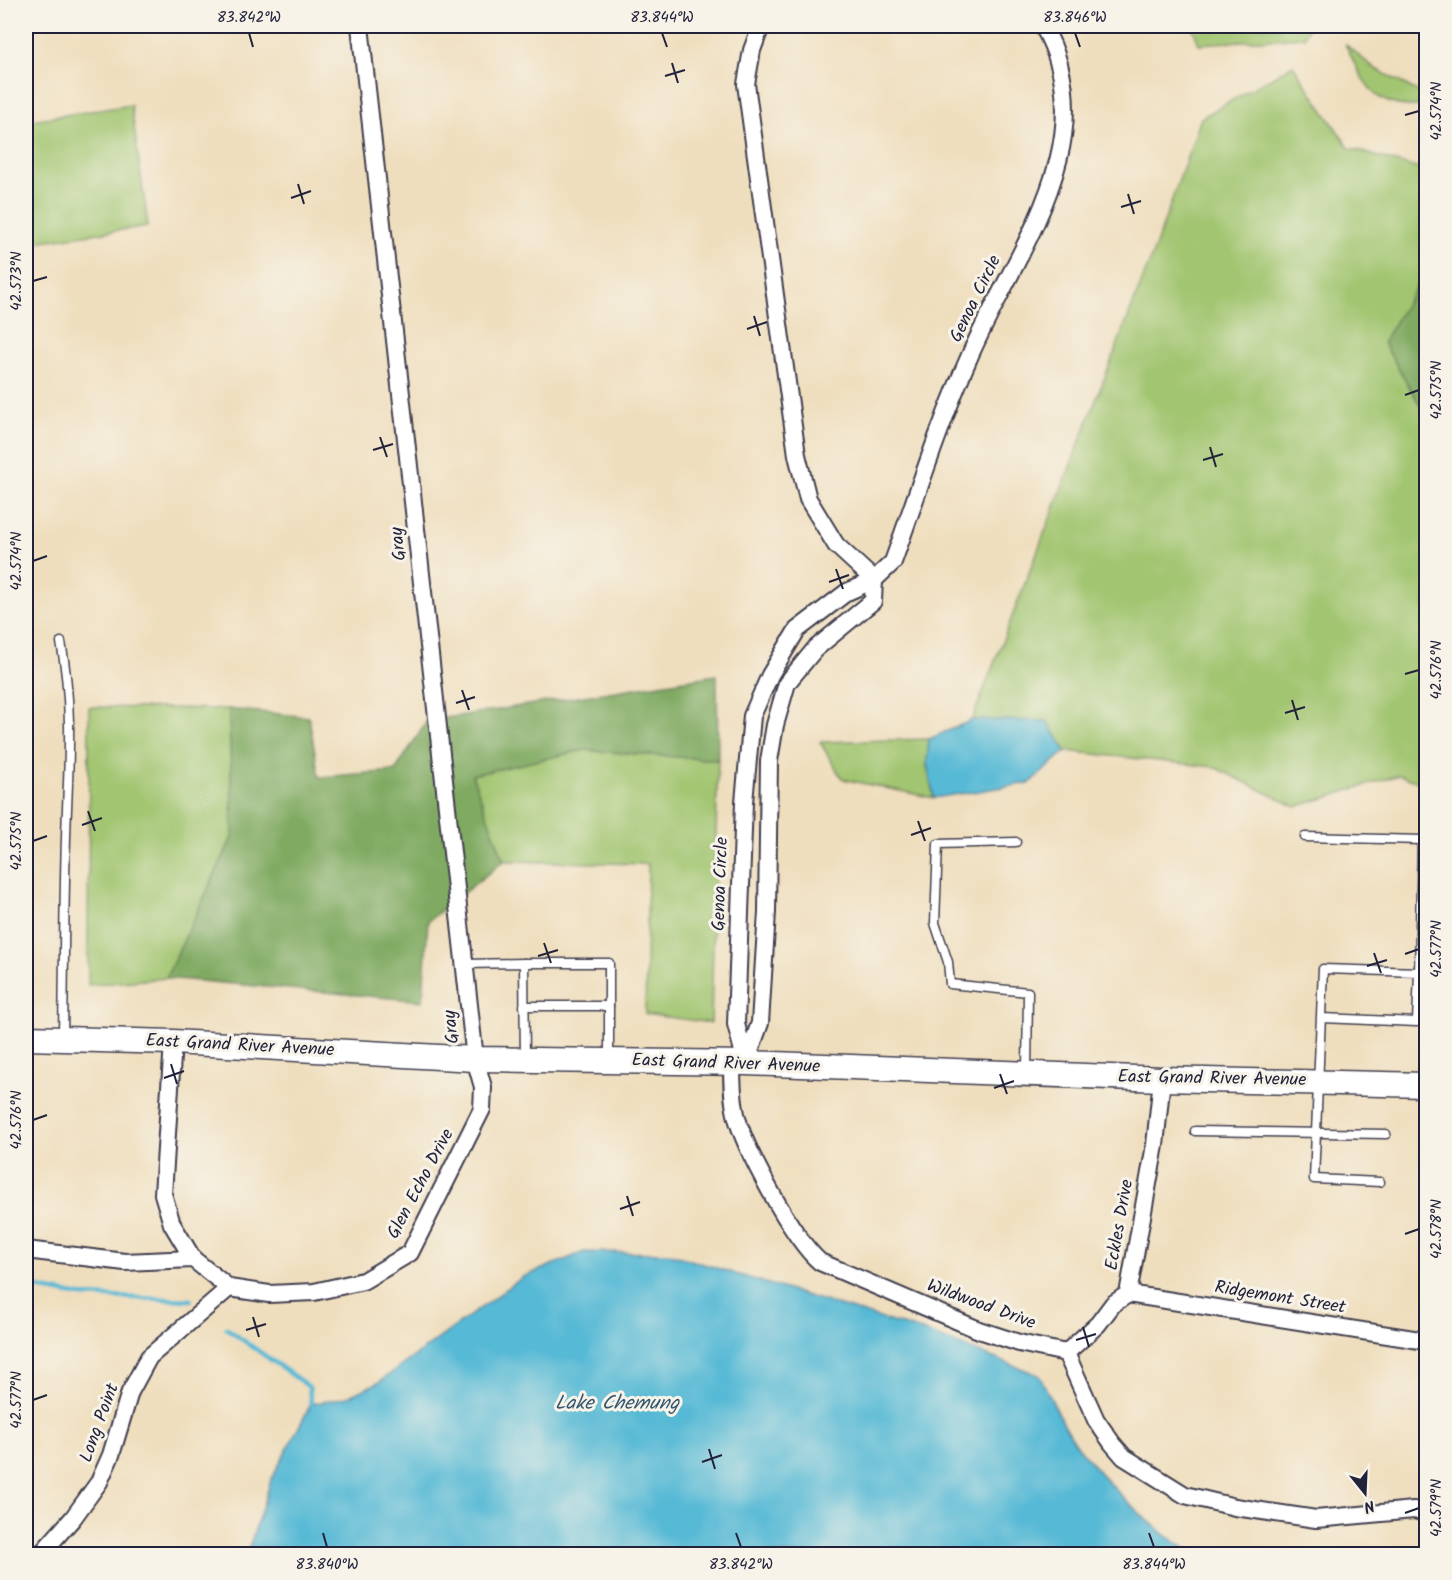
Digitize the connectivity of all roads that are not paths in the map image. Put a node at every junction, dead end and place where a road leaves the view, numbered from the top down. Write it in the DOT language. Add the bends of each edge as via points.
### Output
graph roads {
  1 [pos="360,26"];
  2 [pos="761,26"];
  3 [pos="1043,26"];
  4 [pos="874,580"];
  5 [pos="61,642"];
  6 [pos="770,675"];
  7 [pos="787,684"];
  8 [pos="744,802"];
  9 [pos="769,805"];
  10 [pos="1305,837"];
  11 [pos="1016,842"];
  12 [pos="524,963"];
  13 [pos="466,964"];
  14 [pos="738,968"];
  15 [pos="764,968"];
  16 [pos="1419,972"];
  17 [pos="524,1006"];
  18 [pos="609,1006"];
  19 [pos="1322,1018"];
  20 [pos="26,1038"];
  21 [pos="63,1039"];
  22 [pos="173,1042"];
  23 [pos="475,1059"];
  24 [pos="525,1059"];
  25 [pos="609,1060"];
  26 [pos="739,1063"];
  27 [pos="1027,1074"];
  28 [pos="1162,1079"];
  29 [pos="1318,1082"];
  30 [pos="1426,1085"];
  31 [pos="1195,1131"];
  32 [pos="1316,1133"];
  33 [pos="1386,1134"];
  34 [pos="1380,1182"];
  35 [pos="26,1250"];
  36 [pos="193,1260"];
  37 [pos="229,1288"];
  38 [pos="1128,1294"];
  39 [pos="1426,1341"];
  40 [pos="1066,1353"];
  41 [pos="1426,1513"];
  42 [pos="41,1554"];
  1 -- 13 [label="street, Gray"];
  2 -- 4 [label="street" via="746,84 797,455 808,499 836,545"];
  3 -- 4 [label="street, Genoa Circle" via="1065,87 1064,134 1050,192 971,353 893,562"];
  4 -- 6 [label="street, Genoa Circle" via="847,592 797,630"];
  4 -- 7 [label="street, Genoa Circle" via="873,601 815,649"];
  5 -- 21 [label="lane" via="69,686 70,739"];
  6 -- 7 [label="street"];
  6 -- 8 [label="street, Genoa Circle" via="752,716"];
  7 -- 9 [label="street, Genoa Circle" via="775,725"];
  8 -- 9 [label="street"];
  8 -- 14 [label="street, Genoa Circle"];
  9 -- 15 [label="street, Genoa Circle"];
  10 -- 16 [label="lane" via="1422,840"];
  11 -- 27 [label="lane" via="938,844 935,923 948,962 950,984 1028,992"];
  12 -- 13 [label="lane"];
  12 -- 17 [label="lane"];
  12 -- 18 [label="lane" via="609,963"];
  13 -- 23 [label="street, Gray"];
  14 -- 15 [label="street"];
  14 -- 26 [label="street, Genoa Circle"];
  15 -- 26 [label="street, Genoa Circle" via="760,1023"];
  16 -- 19 [label="lane" via="1323,969"];
  16 -- 19 [label="lane" via="1417,1022"];
  17 -- 18 [label="lane"];
  17 -- 24 [label="lane"];
  18 -- 25 [label="lane"];
  19 -- 29 [label="lane"];
  20 -- 21 [label="main road, East Grand River Avenue"];
  21 -- 22 [label="main road, East Grand River Avenue"];
  22 -- 23 [label="main road, East Grand River Avenue"];
  22 -- 36 [label="street" via="163,1194 172,1224"];
  23 -- 24 [label="main road, East Grand River Avenue"];
  23 -- 37 [label="street, Glen Echo Drive" via="483,1087 482,1108 410,1253 363,1281 314,1292 269,1294"];
  24 -- 25 [label="main road, East Grand River Avenue"];
  25 -- 26 [label="main road, East Grand River Avenue"];
  26 -- 27 [label="main road, East Grand River Avenue"];
  26 -- 40 [label="street, Wildwood Drive" via="732,1097 740,1129 806,1250 840,1272 978,1329"];
  27 -- 28 [label="main road, East Grand River Avenue"];
  28 -- 29 [label="main road, East Grand River Avenue"];
  28 -- 38 [label="street, Eckles Drive" via="1155,1145"];
  29 -- 30 [label="main road, East Grand River Avenue"];
  29 -- 32 [label="lane"];
  31 -- 32 [label="lane"];
  32 -- 33 [label="lane"];
  32 -- 34 [label="lane" via="1314,1179"];
  35 -- 36 [label="street" via="125,1262"];
  36 -- 37 [label="street, Glen Echo Drive"];
  37 -- 42 [label="street, Long Point" via="148,1357 130,1392 99,1482"];
  38 -- 39 [label="street, Ridgemont Street"];
  38 -- 40 [label="street, Eckles Drive" via="1113,1304 1098,1324"];
  40 -- 41 [label="street" via="1096,1420 1112,1443 1124,1457 1185,1495 1316,1519 1414,1510"];
}
